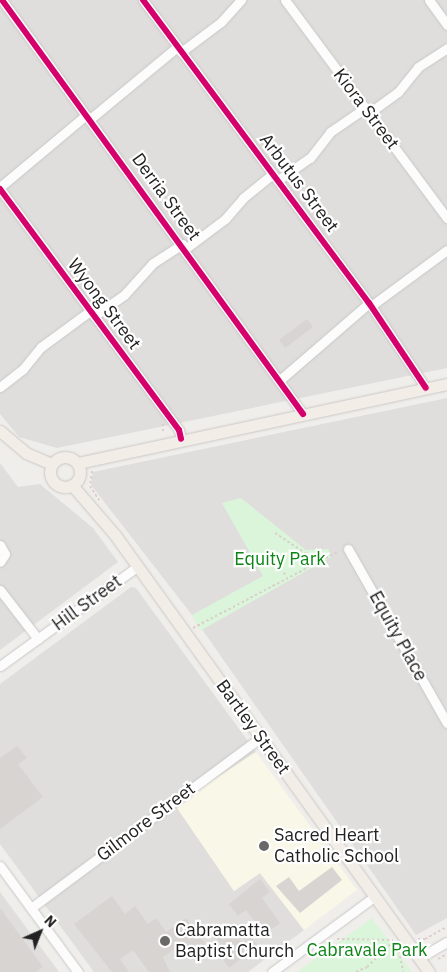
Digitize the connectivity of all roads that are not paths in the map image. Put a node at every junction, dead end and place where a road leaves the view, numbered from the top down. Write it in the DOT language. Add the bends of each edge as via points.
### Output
graph roads {
  1 [pos="2,0"];
  2 [pos="143,0"];
  3 [pos="241,0"];
  4 [pos="285,0"];
  5 [pos="429,0"];
  6 [pos="447,24"];
  7 [pos="447,48"];
  8 [pos="179,49"];
  9 [pos="367,110"];
  10 [pos="88,117"];
  11 [pos="276,177"];
  12 [pos="0,188"];
  13 [pos="447,218"];
  14 [pos="183,246"];
  15 [pos="447,250"];
  16 [pos="370,305"];
  17 [pos="92,313"];
  18 [pos="281,379"];
  19 [pos="447,384"];
  20 [pos="0,387"];
  21 [pos="426,388"];
  22 [pos="303,414"];
  23 [pos="0,431"];
  24 [pos="181,439"];
  25 [pos="78,463"];
  26 [pos="52,464"];
  27 [pos="72,485"];
  28 [pos="0,545"];
  29 [pos="348,549"];
  30 [pos="0,562"];
  31 [pos="137,567"];
  32 [pos="0,590"];
  33 [pos="38,638"];
  34 [pos="0,666"];
  35 [pos="447,723"];
  36 [pos="261,737"];
  37 [pos="0,866"];
  38 [pos="375,896"];
  39 [pos="31,908"];
  40 [pos="447,942"];
  41 [pos="419,958"];
  42 [pos="78,972"];
  43 [pos="272,972"];
  44 [pos="429,972"];
  1 -- 10 [label="street, Derria Street"];
  2 -- 8 [label="street, Arbutus Street"];
  3 -- 8 [label="street" via="221,22"];
  4 -- 9 [label="street, Kiora Street"];
  5 -- 6 [label="street"];
  7 -- 9 [label="street" via="418,67 398,92"];
  8 -- 10 [label="street"];
  8 -- 11 [label="street, Arbutus Street"];
  9 -- 11 [label="street" via="330,132 310,158"];
  9 -- 13 [label="street, Kiora Street"];
  10 -- 12 [label="street"];
  10 -- 14 [label="street, Derria Street"];
  11 -- 14 [label="street" via="243,198 225,219"];
  11 -- 16 [label="street, Arbutus Street"];
  12 -- 17 [label="street, Wyong Street"];
  14 -- 17 [label="street" via="153,263 124,295"];
  14 -- 18 [label="street, Derria Street"];
  15 -- 16 [label="street"];
  16 -- 18 [label="street"];
  16 -- 21 [label="street, Arbutus Street"];
  17 -- 20 [label="street" via="41,347 23,369"];
  17 -- 24 [label="street, Wyong Street" via="179,430"];
  18 -- 22 [label="street, Derria Street"];
  19 -- 21 [label="main road"];
  21 -- 22 [label="main road"];
  22 -- 24 [label="main road"];
  23 -- 26 [label="main road" via="26,453"];
  24 -- 25 [label="main road"];
  25 -- 26 [label="main road" via="65,457"];
  25 -- 27 [label="main road" via="80,473"];
  26 -- 27 [label="main road" via="55,482 63,486"];
  27 -- 31 [label="main road, Bartley Street"];
  28 -- 30 [label="street" via="5,554"];
  29 -- 35 [label="street, Equity Place"];
  31 -- 33 [label="street, Hill Street"];
  31 -- 36 [label="main road, Bartley Street"];
  32 -- 33 [label="street, Hill Street"];
  33 -- 34 [label="street, Hill Street"];
  36 -- 38 [label="main road, Bartley Street"];
  36 -- 39 [label="street, Gilmore Street"];
  37 -- 39 [label="street"];
  38 -- 41 [label="main road, Bartley Street"];
  38 -- 43 [label="street"];
  39 -- 42 [label="street"];
  40 -- 41 [label="street"];
  41 -- 44 [label="main road, Bartley Street"];
}
